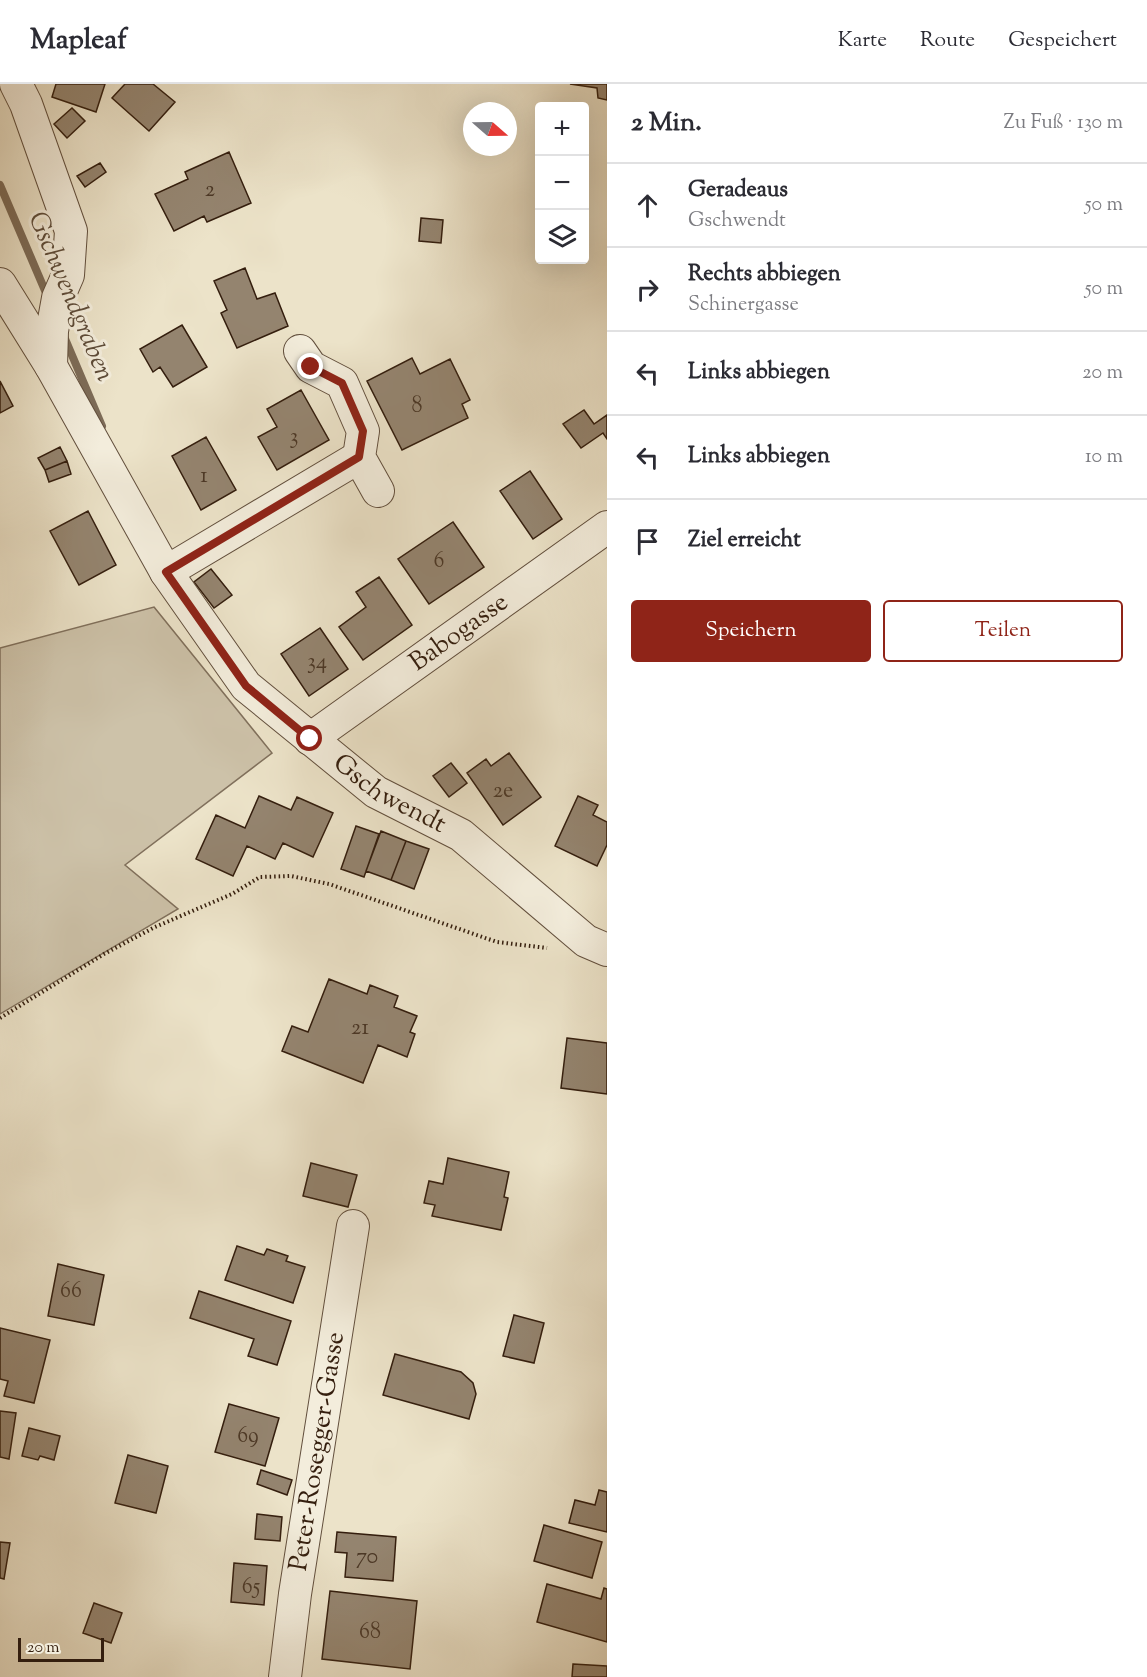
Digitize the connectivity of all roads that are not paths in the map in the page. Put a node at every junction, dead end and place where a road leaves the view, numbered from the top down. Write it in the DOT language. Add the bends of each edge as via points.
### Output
graph roads {
  1 [pos="16,84"];
  2 [pos="0,284"];
  3 [pos="300,351"];
  4 [pos="51,366"];
  5 [pos="359,457"];
  6 [pos="378,491"];
  7 [pos="607,527"];
  8 [pos="166,572"];
  9 [pos="310,739"];
  10 [pos="607,950"];
  11 [pos="353,1226"];
  12 [pos="285,1677"];
  1 -- 4 [label="street" via="71,231 68,275 58,297 52,331"];
  2 -- 4 [label="street, Gschwendt"];
  3 -- 5 [label="street" via="311,367 342,383 363,431"];
  4 -- 8 [label="street, Gschwendt"];
  5 -- 6 [label="street"];
  5 -- 8 [label="street"];
  7 -- 9 [label="street, Babogasse"];
  8 -- 9 [label="street, Gschwendt" via="246,686"];
  9 -- 10 [label="street, Gschwendt" via="376,792 461,835 586,941"];
  11 -- 12 [label="street, Peter-Rosegger-Gasse"];
}
